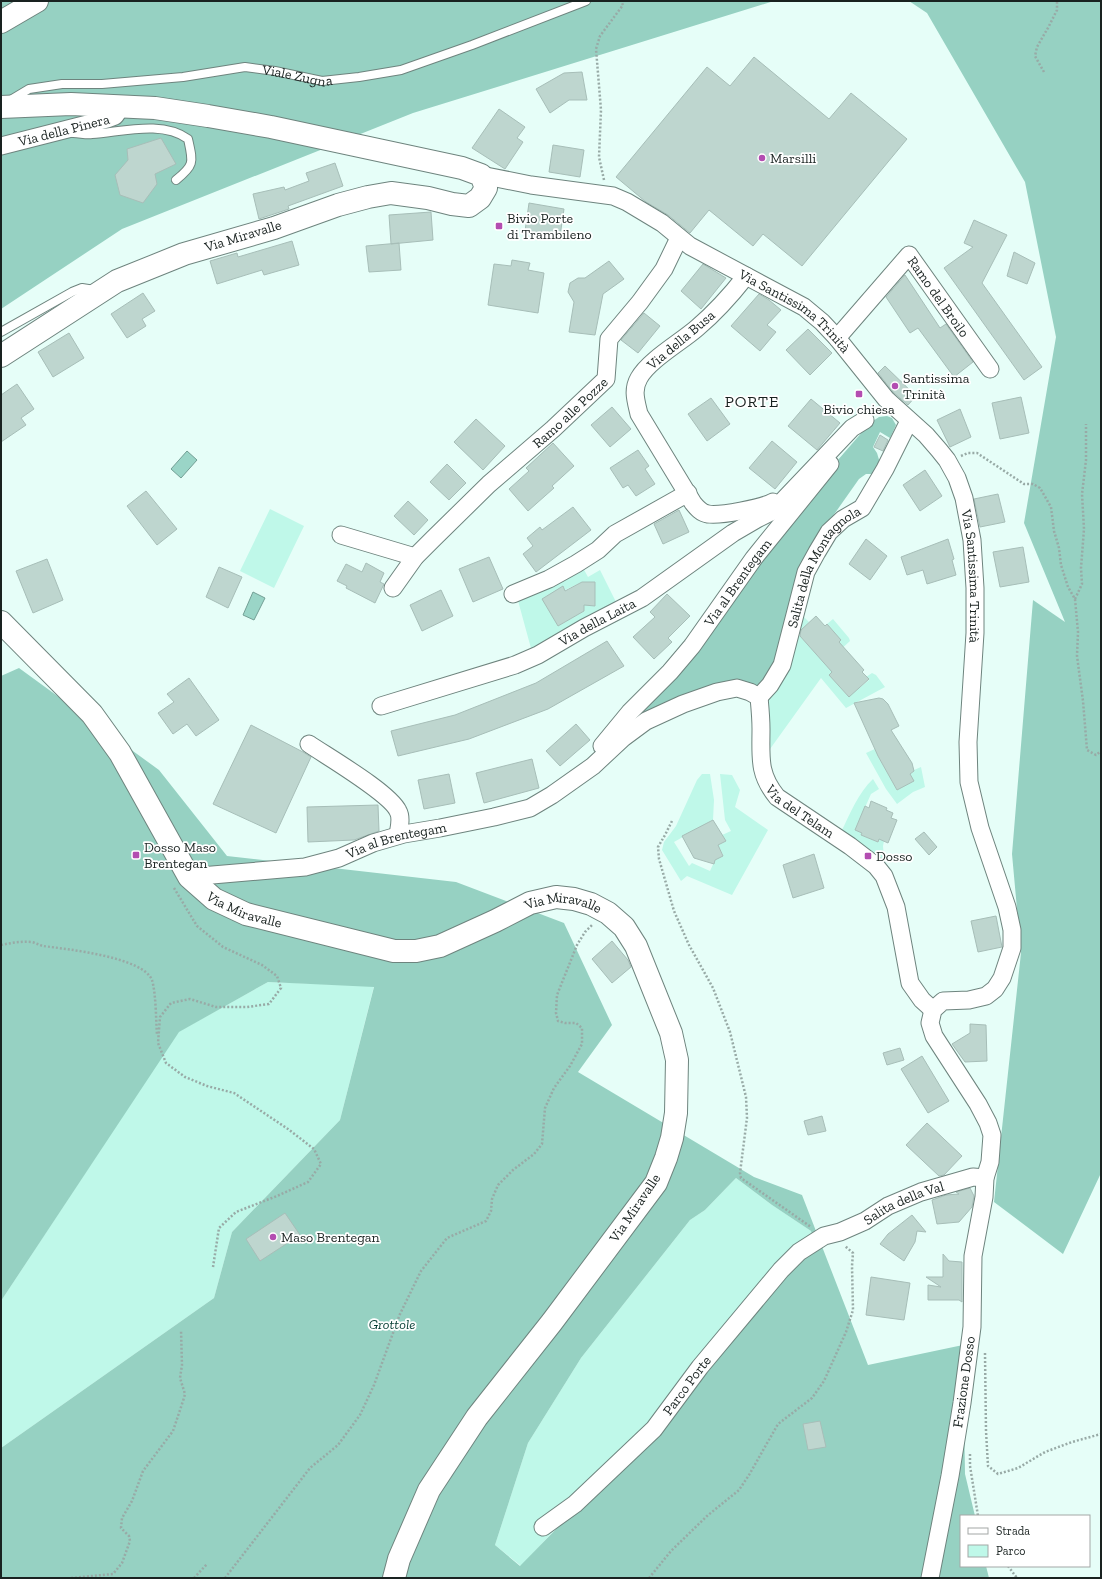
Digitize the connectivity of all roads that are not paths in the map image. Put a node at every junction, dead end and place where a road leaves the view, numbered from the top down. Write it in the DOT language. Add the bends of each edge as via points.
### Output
graph roads {
  1 [pos="37,1"];
  2 [pos="586,1"];
  3 [pos="1,22"];
  4 [pos="1,106"];
  5 [pos="122,106"];
  6 [pos="60,132"];
  7 [pos="1,146"];
  8 [pos="481,175"];
  9 [pos="176,180"];
  10 [pos="679,238"];
  11 [pos="746,276"];
  12 [pos="102,291"];
  13 [pos="1,332"];
  14 [pos="837,338"];
  15 [pos="1,356"];
  16 [pos="990,369"];
  17 [pos="886,400"];
  18 [pos="865,420"];
  19 [pos="909,421"];
  20 [pos="688,493"];
  21 [pos="788,493"];
  22 [pos="342,535"];
  23 [pos="415,557"];
  24 [pos="393,588"];
  25 [pos="513,594"];
  26 [pos="1,622"];
  27 [pos="759,697"];
  28 [pos="381,706"];
  29 [pos="309,744"];
  30 [pos="593,766"];
  31 [pos="398,836"];
  32 [pos="180,881"];
  33 [pos="933,1010"];
  34 [pos="985,1182"];
  35 [pos="824,1236"];
  36 [pos="543,1527"];
  37 [pos="394,1578"];
  38 [pos="930,1578"];
  1 -- 3 [label="street"];
  2 -- 4 [label="lane, Viale Zugna" via="401,70 322,81 245,67 183,77 102,84 62,84 28,89"];
  4 -- 5 [label="street, Viale Zugna"];
  5 -- 6 [label="street, Via della Pinera" via="114,116"];
  5 -- 8 [label="street, Viale Zugna" via="155,108 271,127 462,168"];
  6 -- 7 [label="street, Via della Pinera"];
  6 -- 9 [label="lane, Via della Pinera" via="91,134 163,129 180,133 188,139 192,162 188,170"];
  8 -- 10 [label="street, Via Santissima Trinità" via="612,196 645,212"];
  8 -- 12 [label="street, Via Miravalle" via="486,188 480,198 469,206 391,193 368,197 184,254 117,281"];
  10 -- 11 [label="street, Via Santissima Trinità"];
  10 -- 23 [label="street, Ramo alle Pozze" via="664,269 609,339 606,379 489,484"];
  11 -- 14 [label="street, Via Santissima Trinità" via="804,307"];
  11 -- 20 [label="street, Via della Busa" via="722,306 697,329 649,365 639,378 635,389 639,414"];
  12 -- 13 [label="lane" via="82,288 72,292"];
  12 -- 15 [label="street, Via Miravalle"];
  14 -- 16 [label="street, Ramo del Broilo" via="909,255"];
  14 -- 17 [label="street, Via Santissima Trinità"];
  17 -- 18 [label="street, Via al Brentegam"];
  17 -- 19 [label="street, Via Santissima Trinità"];
  18 -- 21 [label="street" via="852,428"];
  18 -- 30 [label="street, Via al Brentegam" via="754,558 692,646 650,694 630,712 598,751"];
  19 -- 27 [label="street, Salita della Montagnola" via="862,508 843,519 829,532 806,572 782,665"];
  19 -- 33 [label="street, Via Santissima Trinità" via="926,435 947,460 964,498 974,564 975,633 968,742 969,782 980,828 1007,907 1012,930 1012,948 1002,978 995,989 986,996 969,1000 943,1001"];
  20 -- 21 [label="street, Via della Busa" via="700,512 708,514 768,504"];
  20 -- 25 [label="street" via="615,534 598,550 576,564"];
  21 -- 28 [label="street, Via della Laita" via="773,511 732,533 642,598 538,655 515,665"];
  22 -- 23 [label="street"];
  23 -- 24 [label="street, Ramo alle Pozze"];
  26 -- 32 [label="street, Via Miravalle" via="92,714 120,753"];
  27 -- 30 [label="street, Via al Brentegam" via="737,688 683,704 646,721"];
  27 -- 33 [label="street, Via del Telam" via="760,757 763,774 770,788 777,798 870,861 884,876 896,907 910,982 922,1000"];
  29 -- 31 [label="street" via="388,798 398,811"];
  30 -- 31 [label="street, Via al Brentegam" via="530,808"];
  31 -- 32 [label="street, Via al Brentegam" via="373,843 339,858 305,867"];
  32 -- 37 [label="street, Via Miravalle" via="246,914 394,951 416,951 440,946 495,922 530,903 556,897 591,904 608,913 624,927 636,946 671,1033 677,1060 673,1132 656,1183 552,1322 476,1417 429,1490 399,1559"];
  33 -- 34 [label="street" via="930,1023 934,1036 988,1123 992,1135"];
  34 -- 35 [label="street, Salita della Val" via="973,1177 921,1192 888,1206 865,1221"];
  34 -- 38 [label="street, Frazione Dosso" via="973,1256 972,1327 962,1403"];
  35 -- 36 [label="street, Parco Porte" via="799,1252 781,1270 700,1368 654,1429 576,1504"];
}
